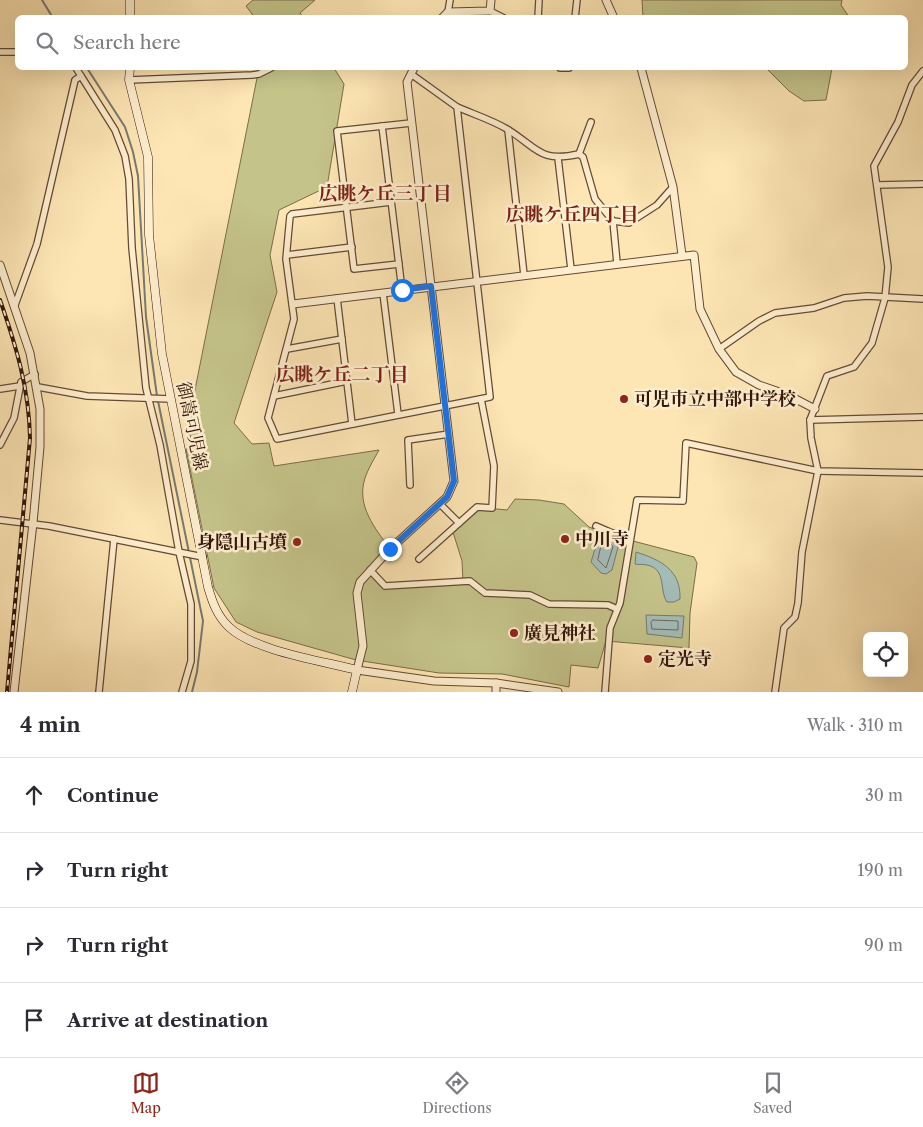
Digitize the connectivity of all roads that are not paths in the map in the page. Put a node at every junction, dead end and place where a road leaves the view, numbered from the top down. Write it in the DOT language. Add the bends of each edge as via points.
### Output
graph roads {
  1 [pos="130,0"];
  2 [pos="450,0"];
  3 [pos="491,0"];
  4 [pos="539,0"];
  5 [pos="577,0"];
  6 [pos="606,0"];
  7 [pos="490,11"];
  8 [pos="448,12"];
  9 [pos="130,15"];
  10 [pos="445,15"];
  11 [pos="498,15"];
  12 [pos="538,15"];
  13 [pos="575,15"];
  14 [pos="613,15"];
  15 [pos="0,52"];
  16 [pos="15,52"];
  17 [pos="77,70"];
  18 [pos="130,70"];
  19 [pos="267,70"];
  20 [pos="643,70"];
  21 [pos="413,71"];
  22 [pos="923,71"];
  23 [pos="81,76"];
  24 [pos="130,80"];
  25 [pos="457,108"];
  26 [pos="591,122"];
  27 [pos="411,123"];
  28 [pos="382,126"];
  29 [pos="508,130"];
  30 [pos="579,154"];
  31 [pos="558,158"];
  32 [pos="923,184"];
  33 [pos="877,185"];
  34 [pos="673,187"];
  35 [pos="391,202"];
  36 [pos="347,208"];
  37 [pos="613,221"];
  38 [pos="352,248"];
  39 [pos="287,255"];
  40 [pos="682,255"];
  41 [pos="617,263"];
  42 [pos="398,264"];
  43 [pos="0,265"];
  44 [pos="571,269"];
  45 [pos="524,275"];
  46 [pos="477,281"];
  47 [pos="431,286"];
  48 [pos="402,290"];
  49 [pos="383,292"];
  50 [pos="337,298"];
  51 [pos="885,298"];
  52 [pos="923,299"];
  53 [pos="293,304"];
  54 [pos="15,305"];
  55 [pos="342,339"];
  56 [pos="287,349"];
  57 [pos="719,349"];
  58 [pos="35,374"];
  59 [pos="347,381"];
  60 [pos="20,386"];
  61 [pos="38,387"];
  62 [pos="0,389"];
  63 [pos="274,396"];
  64 [pos="150,399"];
  65 [pos="171,399"];
  66 [pos="481,399"];
  67 [pos="446,405"];
  68 [pos="815,409"];
  69 [pos="398,414"];
  70 [pos="923,416"];
  71 [pos="810,420"];
  72 [pos="352,424"];
  73 [pos="450,434"];
  74 [pos="0,445"];
  75 [pos="818,471"];
  76 [pos="923,473"];
  77 [pos="410,485"];
  78 [pos="440,504"];
  79 [pos="0,520"];
  80 [pos="459,523"];
  81 [pos="33,524"];
  82 [pos="596,526"];
  83 [pos="114,539"];
  84 [pos="628,544"];
  85 [pos="179,552"];
  86 [pos="203,557"];
  87 [pos="419,559"];
  88 [pos="370,570"];
  89 [pos="617,609"];
  90 [pos="357,670"];
  91 [pos="496,683"];
  92 [pos="14,692"];
  93 [pos="99,692"];
  94 [pos="182,692"];
  95 [pos="352,692"];
  96 [pos="496,692"];
  97 [pos="558,692"];
  98 [pos="605,692"];
  99 [pos="775,692"];
  1 -- 9 [label="main road"];
  2 -- 8 [label="street"];
  3 -- 7 [label="street"];
  4 -- 12 [label="street"];
  5 -- 13 [label="street"];
  6 -- 14 [label="street"];
  7 -- 8 [label="street"];
  7 -- 11 [label="street"];
  8 -- 10 [label="street"];
  15 -- 16 [label="street"];
  17 -- 23 [label="street"];
  18 -- 24 [label="main road, 御嵩可児線"];
  19 -- 24 [label="street" via="252,75"];
  20 -- 34 [label="street"];
  21 -- 25 [label="street"];
  21 -- 27 [label="street" via="407,82"];
  22 -- 33 [label="street" via="912,85 898,122 874,166"];
  23 -- 54 [label="street" via="75,80 37,244"];
  23 -- 64 [label="street" via="115,130 125,156"];
  24 -- 65 [label="main road, 御嵩可児線" via="148,157 149,235 162,354"];
  25 -- 29 [label="street"];
  25 -- 46 [label="street"];
  26 -- 30 [label="street"];
  27 -- 28 [label="street"];
  27 -- 47 [label="street"];
  28 -- 35 [label="street"];
  28 -- 36 [label="street" via="338,131"];
  29 -- 31 [label="street" via="533,150"];
  29 -- 45 [label="street"];
  30 -- 31 [label="street"];
  30 -- 37 [label="street" via="583,157 595,199"];
  31 -- 44 [label="street"];
  32 -- 33 [label="street"];
  33 -- 51 [label="street" via="888,268"];
  34 -- 37 [label="street" via="657,205 629,223"];
  34 -- 40 [label="street"];
  35 -- 36 [label="street"];
  35 -- 42 [label="street"];
  36 -- 38 [label="street"];
  36 -- 39 [label="street" via="292,214"];
  37 -- 41 [label="street"];
  38 -- 39 [label="street"];
  38 -- 42 [label="street" via="354,269"];
  39 -- 53 [label="street"];
  40 -- 41 [label="street"];
  40 -- 57 [label="street" via="694,255 700,309"];
  41 -- 44 [label="street"];
  42 -- 48 [label="street"];
  43 -- 54 [label="street"];
  44 -- 45 [label="street"];
  45 -- 46 [label="street"];
  46 -- 47 [label="street"];
  46 -- 66 [label="street" via="490,397"];
  47 -- 48 [label="street"];
  47 -- 67 [label="street"];
  48 -- 49 [label="street"];
  49 -- 50 [label="street"];
  49 -- 69 [label="street"];
  50 -- 53 [label="street"];
  50 -- 55 [label="street"];
  51 -- 52 [label="street"];
  51 -- 57 [label="street" via="844,298 814,308 775,313"];
  51 -- 68 [label="street" via="872,343 854,367 826,376"];
  53 -- 56 [label="street" via="294,319"];
  54 -- 58 [label="street"];
  55 -- 56 [label="street"];
  55 -- 59 [label="street"];
  56 -- 63 [label="street"];
  57 -- 68 [label="street" via="736,372"];
  58 -- 60 [label="street"];
  58 -- 61 [label="street"];
  59 -- 63 [label="street"];
  59 -- 72 [label="street"];
  60 -- 62 [label="street"];
  60 -- 74 [label="street" via="14,418"];
  61 -- 64 [label="street" via="87,396"];
  61 -- 81 [label="street" via="40,438"];
  63 -- 72 [label="street" via="268,418 277,439"];
  64 -- 65 [label="street"];
  64 -- 85 [label="street"];
  65 -- 86 [label="main road, 御嵩可児線"];
  66 -- 67 [label="street"];
  66 -- 80 [label="street" via="494,466 492,508 477,507"];
  67 -- 69 [label="street"];
  67 -- 73 [label="street"];
  68 -- 71 [label="street"];
  69 -- 72 [label="street"];
  70 -- 71 [label="street"];
  71 -- 75 [label="street"];
  73 -- 77 [label="street" via="408,440"];
  73 -- 78 [label="street" via="454,481"];
  75 -- 76 [label="street"];
  75 -- 84 [label="street" via="686,443 683,501 637,500"];
  75 -- 99 [label="street" via="802,552 798,603 795,617 784,628"];
  78 -- 80 [label="street"];
  78 -- 88 [label="street"];
  79 -- 81 [label="street"];
  80 -- 87 [label="street"];
  81 -- 83 [label="street"];
  81 -- 92 [label="street"];
  82 -- 84 [label="street" via="619,536"];
  83 -- 85 [label="street"];
  83 -- 93 [label="street"];
  84 -- 89 [label="street" via="624,585"];
  85 -- 86 [label="street"];
  85 -- 94 [label="street" via="190,604 191,631 191,661"];
  86 -- 90 [label="main road, 御嵩可児線" via="214,607 228,626 241,636 257,644"];
  88 -- 89 [label="street" via="385,586 470,581 485,593 530,595 549,604 608,605"];
  88 -- 90 [label="street" via="360,582 357,592 363,646"];
  89 -- 98 [label="street" via="610,628"];
  90 -- 91 [label="street" via="434,681"];
  90 -- 95 [label="main road"];
  91 -- 96 [label="street"];
  91 -- 97 [label="street"];
}
